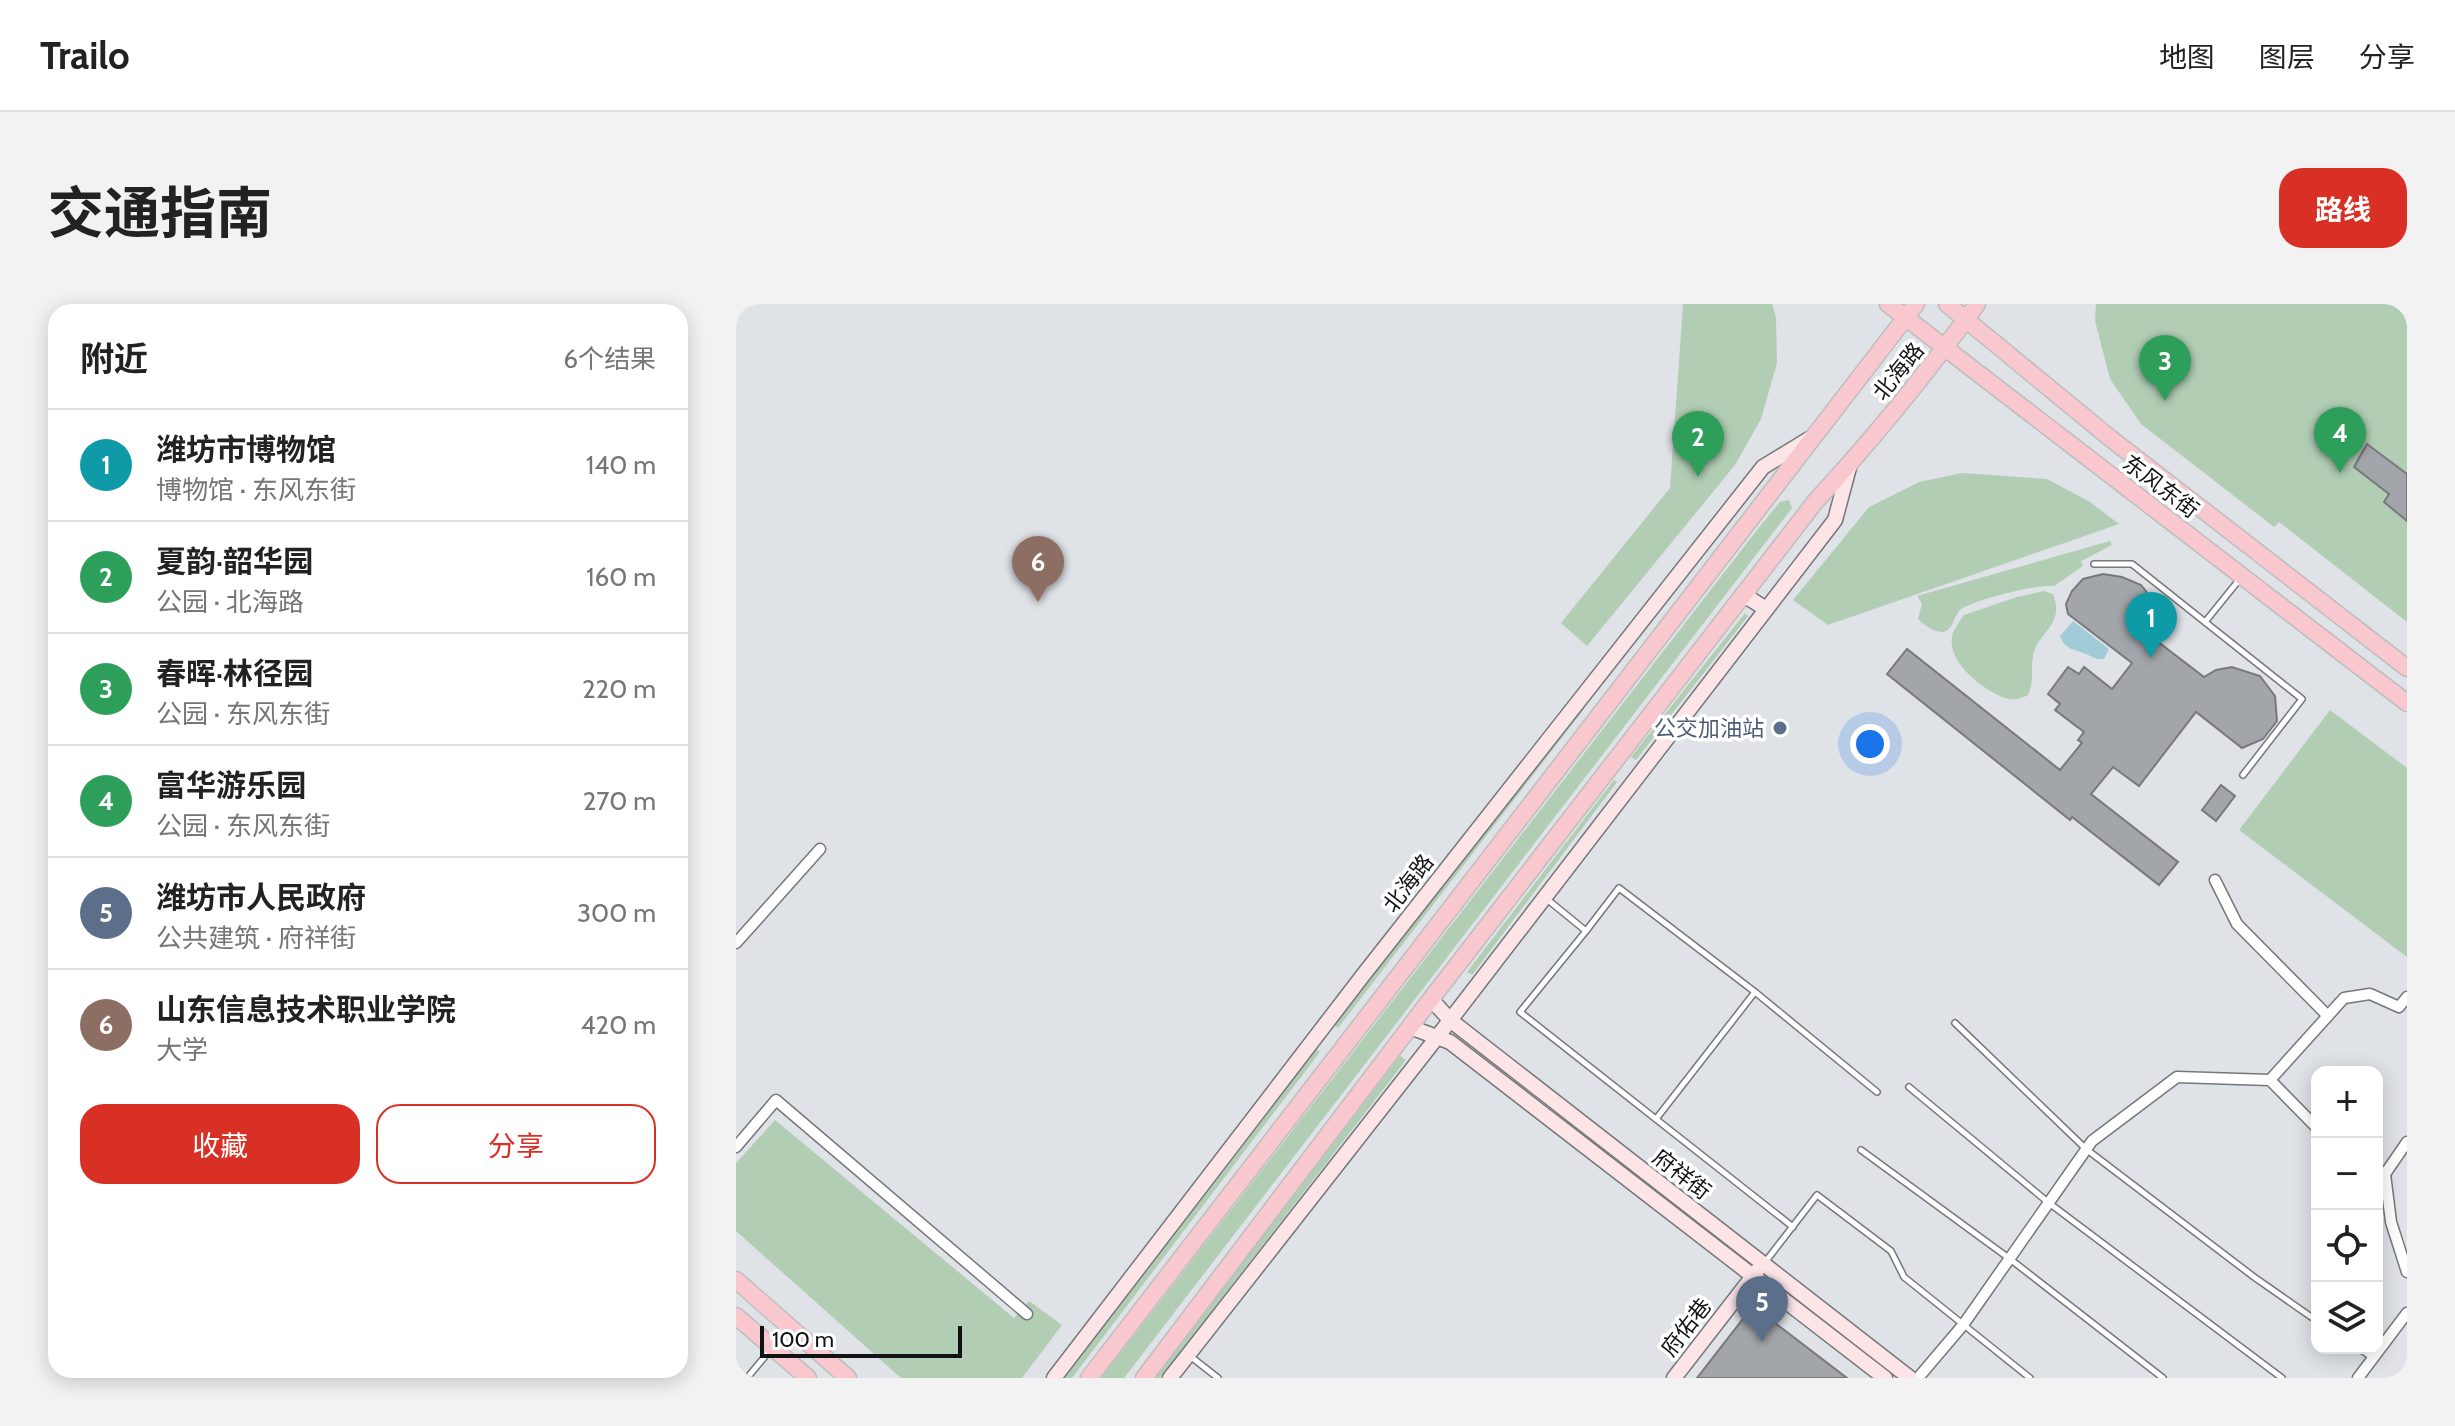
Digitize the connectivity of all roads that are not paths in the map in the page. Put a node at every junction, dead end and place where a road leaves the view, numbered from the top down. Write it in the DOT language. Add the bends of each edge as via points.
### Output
graph roads {
  1 [pos="1888,304"];
  2 [pos="1916,304"];
  3 [pos="1947,304"];
  4 [pos="1977,304"];
  5 [pos="1905,318"];
  6 [pos="1966,319"];
  7 [pos="1945,349"];
  8 [pos="1817,435"];
  9 [pos="1850,464"];
  10 [pos="1697,551"];
  11 [pos="1716,564"];
  12 [pos="2094,564"];
  13 [pos="2242,576"];
  14 [pos="1744,595"];
  15 [pos="1766,609"];
  16 [pos="2205,622"];
  17 [pos="2407,668"];
  18 [pos="2407,703"];
  19 [pos="1613,763"];
  20 [pos="2243,775"];
  21 [pos="1634,778"];
  22 [pos="820,849"];
  23 [pos="2215,880"];
  24 [pos="1544,896"];
  25 [pos="1586,931"];
  26 [pos="736,943"];
  27 [pos="1755,992"];
  28 [pos="2407,997"];
  29 [pos="1431,999"];
  30 [pos="2403,1010"];
  31 [pos="2328,1016"];
  32 [pos="1450,1020"];
  33 [pos="1955,1023"];
  34 [pos="1410,1027"];
  35 [pos="1438,1036"];
  36 [pos="2270,1080"];
  37 [pos="1909,1087"];
  38 [pos="1877,1092"];
  39 [pos="1656,1119"];
  40 [pos="2311,1122"];
  41 [pos="2407,1142"];
  42 [pos="736,1147"];
  43 [pos="2086,1149"];
  44 [pos="1861,1150"];
  45 [pos="2383,1170"];
  46 [pos="2383,1182"];
  47 [pos="2049,1203"];
  48 [pos="1793,1227"];
  49 [pos="2010,1259"];
  50 [pos="1758,1271"];
  51 [pos="2407,1272"];
  52 [pos="736,1280"];
  53 [pos="2407,1313"];
  54 [pos="1027,1314"];
  55 [pos="736,1316"];
  56 [pos="2311,1317"];
  57 [pos="1963,1325"];
  58 [pos="773,1347"];
  59 [pos="1189,1354"];
  60 [pos="2367,1354"];
  61 [pos="2373,1358"];
  62 [pos="747,1378"];
  63 [pos="808,1378"];
  64 [pos="848,1378"];
  65 [pos="1054,1378"];
  66 [pos="1089,1378"];
  67 [pos="1144,1378"];
  68 [pos="1170,1378"];
  69 [pos="1218,1378"];
  70 [pos="1674,1378"];
  71 [pos="1885,1378"];
  72 [pos="1910,1378"];
  73 [pos="1918,1378"];
  74 [pos="2030,1378"];
  75 [pos="2163,1378"];
  76 [pos="2282,1378"];
  77 [pos="2358,1378"];
  1 -- 5 [label="main road, 东风东街"];
  2 -- 5 [label="main road, 北海路"];
  3 -- 6 [label="main road, 东风东街"];
  4 -- 6 [label="main road, 北海路"];
  5 -- 7 [label="main road, 东风东街"];
  5 -- 8 [label="main road, 北海路"];
  6 -- 7 [label="main road, 北海路"];
  6 -- 17 [label="main road, 东风东街"];
  7 -- 9 [label="main road, 北海路"];
  7 -- 13 [label="main road, 东风东街"];
  8 -- 10 [label="street, 北海路" via="1763,467"];
  8 -- 11 [label="main road, 北海路"];
  9 -- 14 [label="main road, 北海路"];
  9 -- 15 [label="street, 北海路" via="1835,520"];
  10 -- 11 [label="street"];
  10 -- 65 [label="street, 北海路"];
  11 -- 66 [label="main road, 北海路"];
  12 -- 16 [label="lane" via="2132,564"];
  13 -- 16 [label="lane"];
  13 -- 18 [label="main road, 东风东街"];
  14 -- 15 [label="street"];
  14 -- 19 [label="main road, 北海路"];
  15 -- 21 [label="street, 北海路"];
  16 -- 20 [label="lane" via="2302,699"];
  19 -- 21 [label="street"];
  19 -- 29 [label="main road, 北海路"];
  21 -- 24 [label="street, 北海路"];
  22 -- 26 [label="street"];
  23 -- 31 [label="street" via="2237,924"];
  24 -- 25 [label="lane"];
  24 -- 32 [label="street, 北海路"];
  25 -- 27 [label="lane" via="1619,888"];
  25 -- 39 [label="lane" via="1520,1012"];
  27 -- 38 [label="lane"];
  27 -- 39 [label="lane"];
  28 -- 30 [label="street"];
  29 -- 32 [label="street, 府祥街"];
  29 -- 34 [label="main road, 北海路"];
  30 -- 31 [label="street" via="2370,994 2344,998"];
  31 -- 36 [label="street"];
  32 -- 35 [label="street, 北海路"];
  32 -- 50 [label="street, 府祥街"];
  33 -- 43 [label="lane"];
  34 -- 35 [label="street, 府祥街"];
  34 -- 67 [label="main road, 北海路"];
  35 -- 50 [label="street, 府祥街"];
  35 -- 59 [label="street, 北海路"];
  36 -- 40 [label="street"];
  36 -- 43 [label="street" via="2177,1077"];
  37 -- 47 [label="lane"];
  39 -- 48 [label="lane"];
  41 -- 45 [label="street"];
  42 -- 54 [label="street" via="776,1100"];
  43 -- 47 [label="street"];
  43 -- 56 [label="lane"];
  44 -- 49 [label="lane"];
  46 -- 51 [label="street"];
  47 -- 49 [label="street"];
  47 -- 76 [label="lane"];
  48 -- 50 [label="lane"];
  48 -- 57 [label="lane" via="1817,1195 1891,1251 1904,1277"];
  49 -- 57 [label="street"];
  49 -- 75 [label="lane"];
  50 -- 70 [label="street, 府佑巷"];
  50 -- 71 [label="street, 府祥街"];
  50 -- 72 [label="street, 府祥街"];
  52 -- 64 [label="main road"];
  53 -- 61 [label="street"];
  55 -- 58 [label="main road"];
  57 -- 73 [label="street"];
  57 -- 74 [label="lane"];
  58 -- 62 [label="lane"];
  58 -- 63 [label="main road"];
  59 -- 68 [label="street, 北海路"];
  59 -- 69 [label="lane"];
  60 -- 61 [label="lane"];
  61 -- 77 [label="street"];
}
